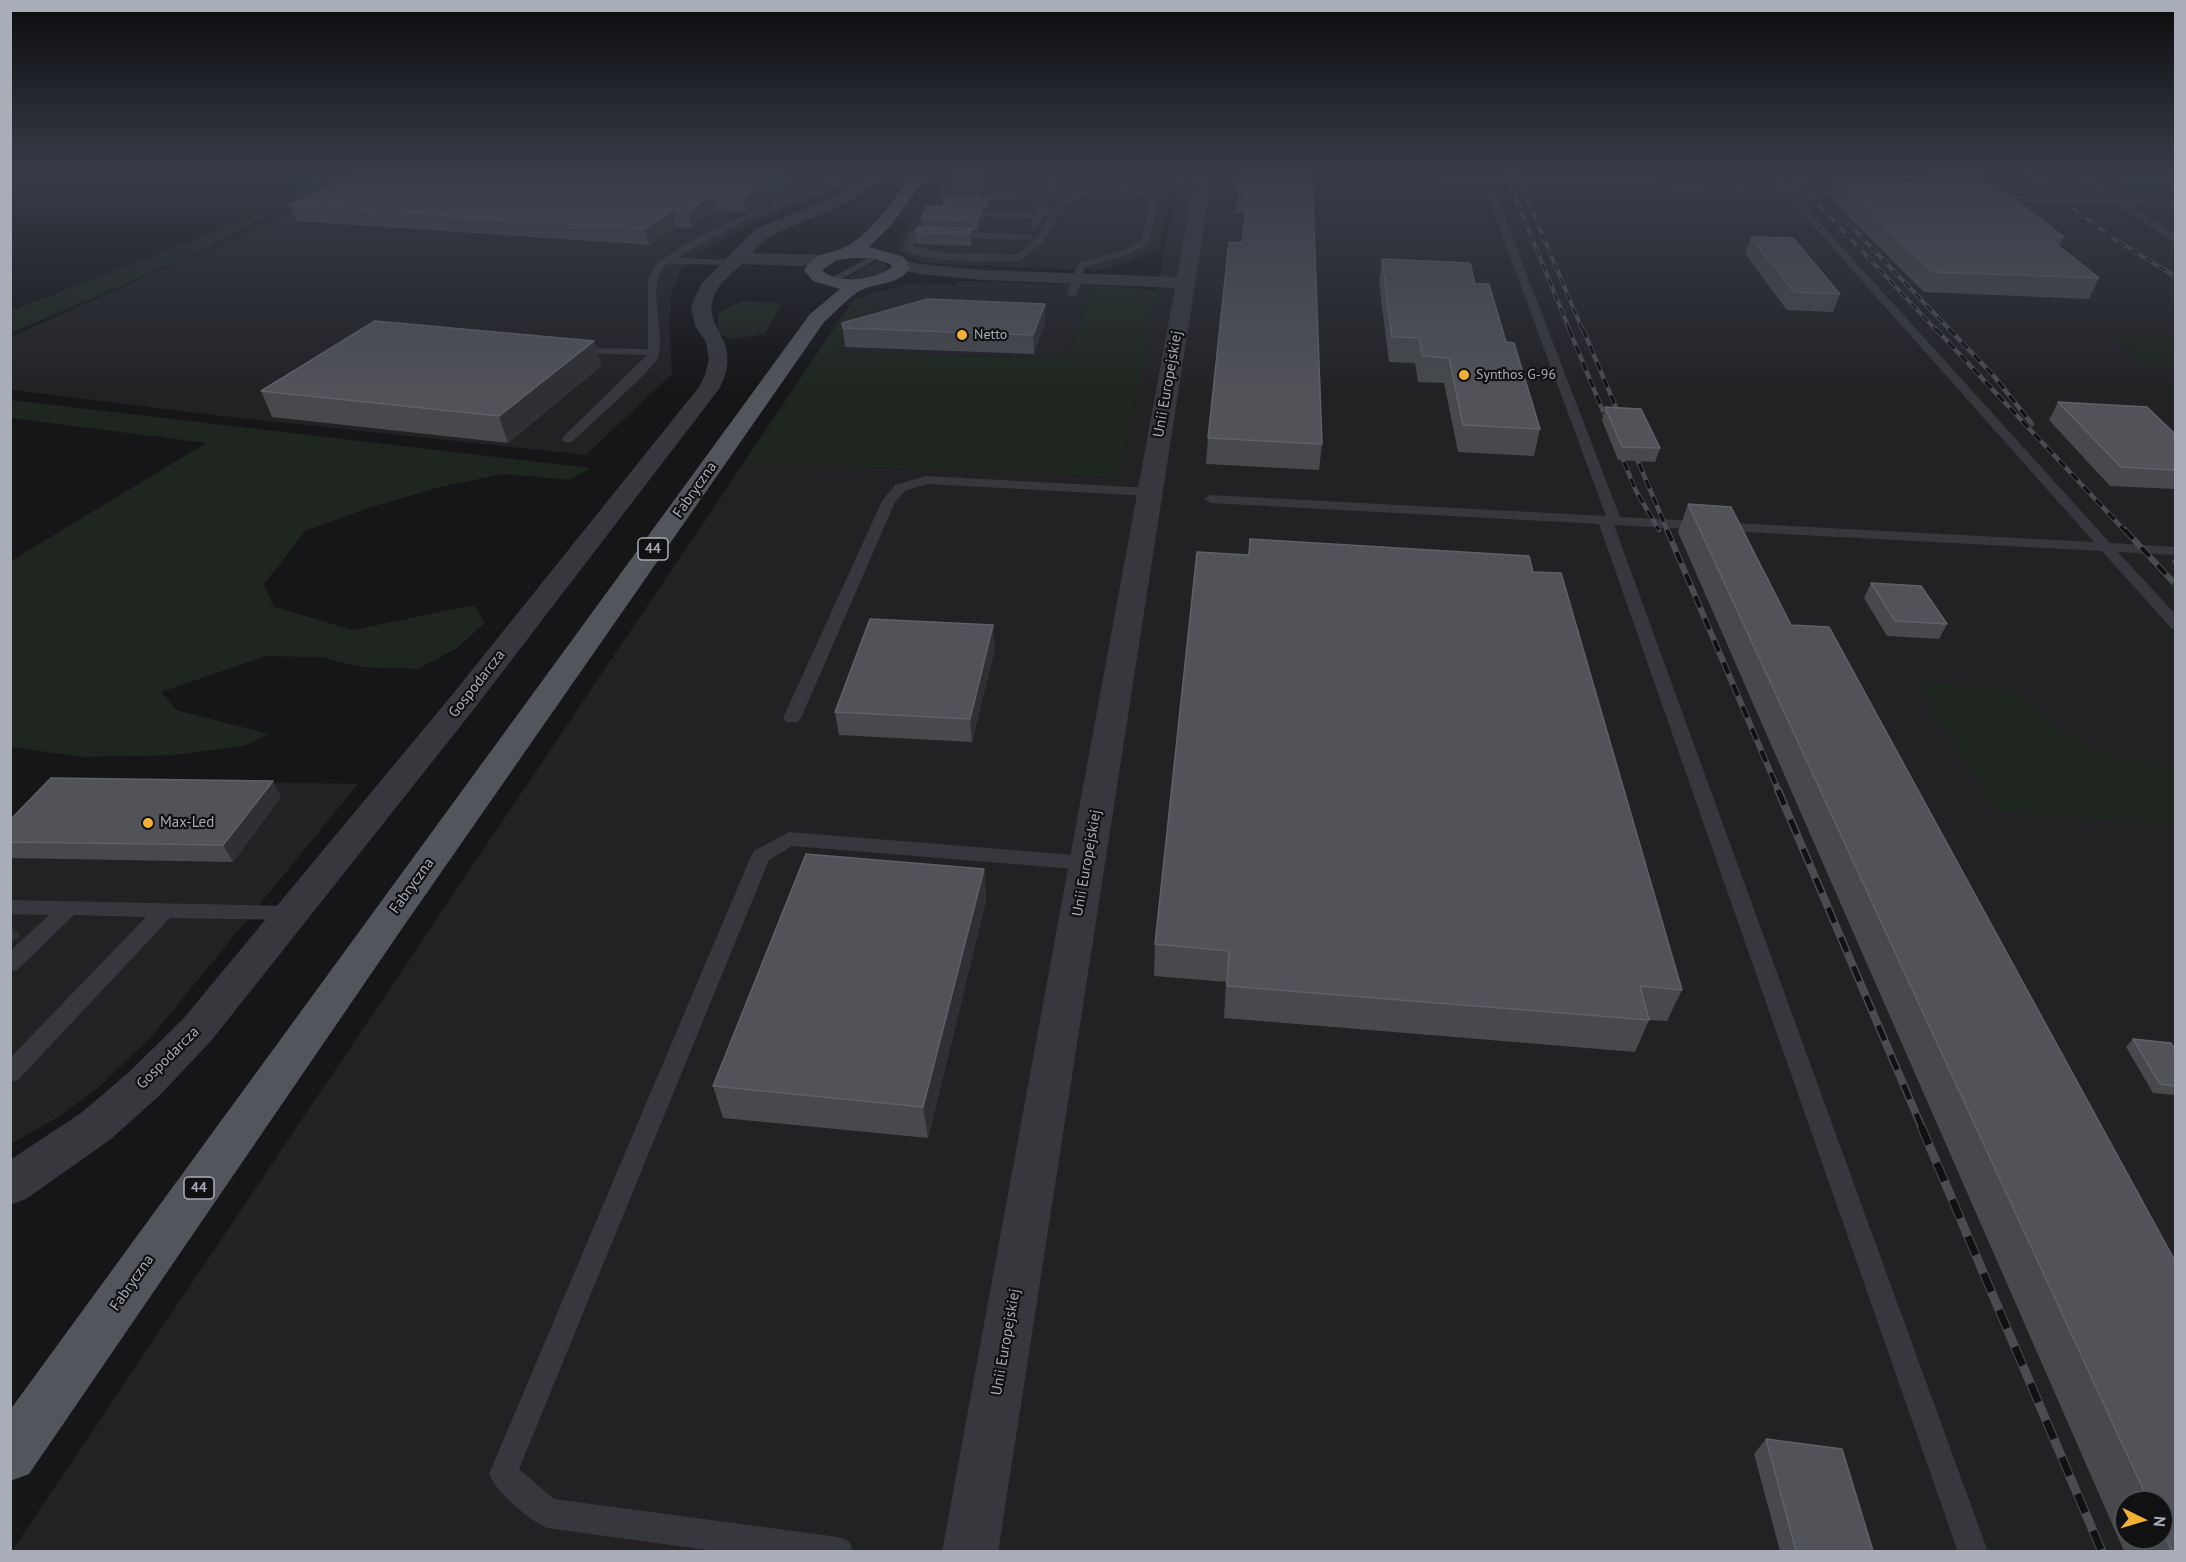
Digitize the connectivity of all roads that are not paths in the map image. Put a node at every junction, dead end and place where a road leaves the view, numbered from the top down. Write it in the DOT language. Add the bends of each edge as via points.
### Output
graph roads {
  1 [pos="684,248"];
  2 [pos="747,248"];
  3 [pos="857,248"];
  4 [pos="879,248"];
  5 [pos="908,248"];
  6 [pos="987,248"];
  7 [pos="1024,248"];
  8 [pos="1034,248"];
  9 [pos="1134,248"];
  10 [pos="1191,248"];
  11 [pos="1510,248"];
  12 [pos="1838,248"];
  13 [pos="847,254"];
  14 [pos="881,254"];
  15 [pos="983,256"];
  16 [pos="1021,256"];
  17 [pos="665,261"];
  18 [pos="732,263"];
  19 [pos="900,264"];
  20 [pos="984,275"];
  21 [pos="1012,276"];
  22 [pos="885,279"];
  23 [pos="821,283"];
  24 [pos="1185,283"];
  25 [pos="858,284"];
  26 [pos="1075,287"];
  27 [pos="559,349"];
  28 [pos="654,352"];
  29 [pos="568,439"];
  30 [pos="1150,492"];
  31 [pos="1211,499"];
  32 [pos="1610,521"];
  33 [pos="2105,547"];
  34 [pos="2175,551"];
  35 [pos="2175,625"];
  36 [pos="792,718"];
  37 [pos="1087,863"];
  38 [pos="10,907"];
  39 [pos="69,908"];
  40 [pos="165,910"];
  41 [pos="291,913"];
  42 [pos="10,964"];
  43 [pos="10,1073"];
  44 [pos="10,1185"];
  45 [pos="10,1455"];
  46 [pos="838,1551"];
  47 [pos="970,1551"];
  48 [pos="1973,1551"];
  1 -- 17 [label="lane"];
  2 -- 18 [label="street, Gospodarcza"];
  3 -- 13 [label="main road"];
  4 -- 14 [label="main road"];
  5 -- 15 [label="lane" via="932,254"];
  6 -- 15 [label="lane"];
  7 -- 16 [label="lane"];
  8 -- 16 [label="lane"];
  9 -- 26 [label="lane" via="1081,265"];
  10 -- 24 [label="street, Unii Europejskiej"];
  11 -- 32 [label="lane"];
  12 -- 33 [label="lane"];
  13 -- 14 [label="main road"];
  13 -- 23 [label="main road"];
  14 -- 19 [label="main road"];
  14 -- 23 [label="lane"];
  15 -- 16 [label="lane"];
  16 -- 21 [label="lane"];
  17 -- 18 [label="lane"];
  17 -- 28 [label="lane" via="655,269 652,281"];
  18 -- 23 [label="street" via="794,268"];
  18 -- 41 [label="street, Gospodarcza" via="708,288 701,307 719,359 708,389 463,702"];
  19 -- 20 [label="street"];
  19 -- 22 [label="main road" via="898,272"];
  20 -- 21 [label="street"];
  20 -- 22 [label="street"];
  21 -- 26 [label="street"];
  22 -- 25 [label="main road, 44"];
  23 -- 25 [label="main road, Fabryczna / 44"];
  23 -- 25 [label="main road, 44"];
  23 -- 45 [label="main road, Fabryczna / 44" via="394,910"];
  24 -- 26 [label="street"];
  24 -- 30 [label="street, Unii Europejskiej"];
  27 -- 28 [label="lane"];
  28 -- 29 [label="lane" via="652,359"];
  30 -- 36 [label="lane" via="926,480 900,488 889,501"];
  30 -- 37 [label="street, Unii Europejskiej"];
  31 -- 32 [label="lane"];
  32 -- 33 [label="lane"];
  32 -- 48 [label="lane"];
  33 -- 34 [label="lane"];
  33 -- 35 [label="lane"];
  37 -- 46 [label="lane" via="789,839 761,856 503,1474 547,1513"];
  37 -- 47 [label="street, Unii Europejskiej"];
  38 -- 39 [label="lane"];
  39 -- 40 [label="lane"];
  39 -- 42 [label="lane"];
  40 -- 41 [label="lane"];
  40 -- 43 [label="lane"];
  41 -- 44 [label="street, Gospodarcza" via="197,1030 144,1084 96,1126"];
}
